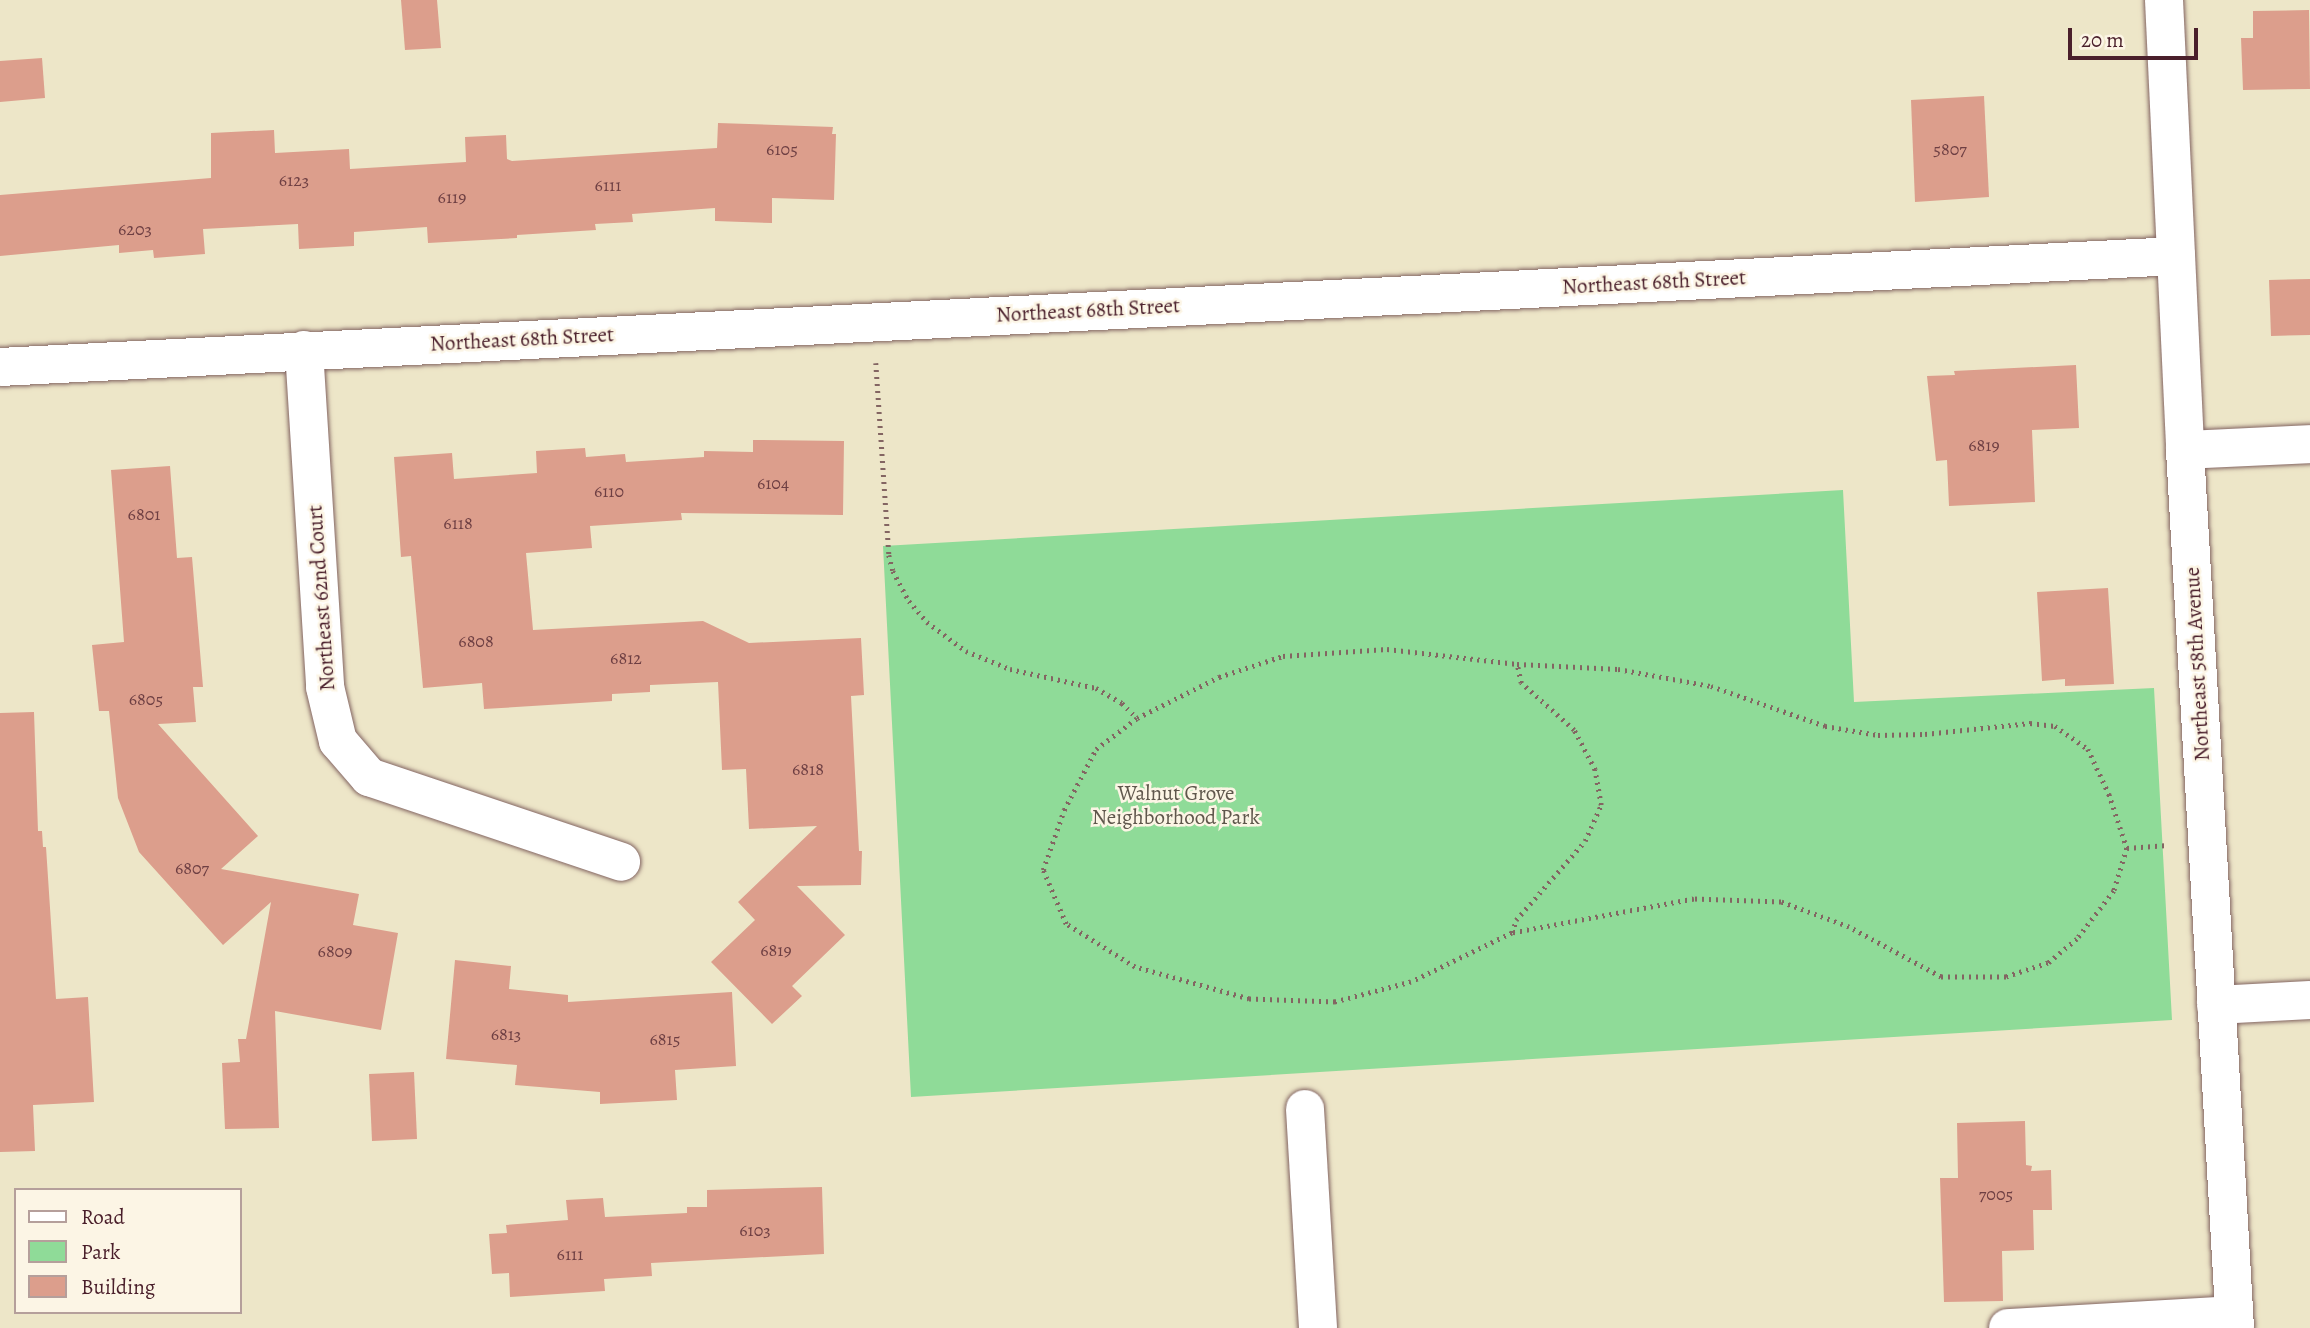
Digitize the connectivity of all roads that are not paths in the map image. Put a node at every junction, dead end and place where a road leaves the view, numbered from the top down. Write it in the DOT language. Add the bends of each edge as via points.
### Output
graph roads {
  1 [pos="2164,0"];
  2 [pos="2176,256"];
  3 [pos="304,351"];
  4 [pos="0,367"];
  5 [pos="2310,444"];
  6 [pos="2185,450"];
  7 [pos="621,862"];
  8 [pos="2310,1000"];
  9 [pos="2216,1004"];
  10 [pos="1305,1109"];
  11 [pos="2234,1322"];
  12 [pos="1318,1328"];
  13 [pos="2008,1328"];
  1 -- 2 [label="street, Northeast 58th Avenue"];
  2 -- 3 [label="street, Northeast 68th Street"];
  2 -- 6 [label="street, Northeast 58th Avenue"];
  3 -- 4 [label="street, Northeast 68th Street"];
  3 -- 7 [label="street, Northeast 62nd Court" via="325,687 338,741 369,777"];
  5 -- 6 [label="street"];
  6 -- 9 [label="street, Northeast 58th Avenue"];
  8 -- 9 [label="street"];
  9 -- 11 [label="street, Northeast 58th Avenue"];
  10 -- 12 [label="street"];
  11 -- 13 [label="street"];
}
